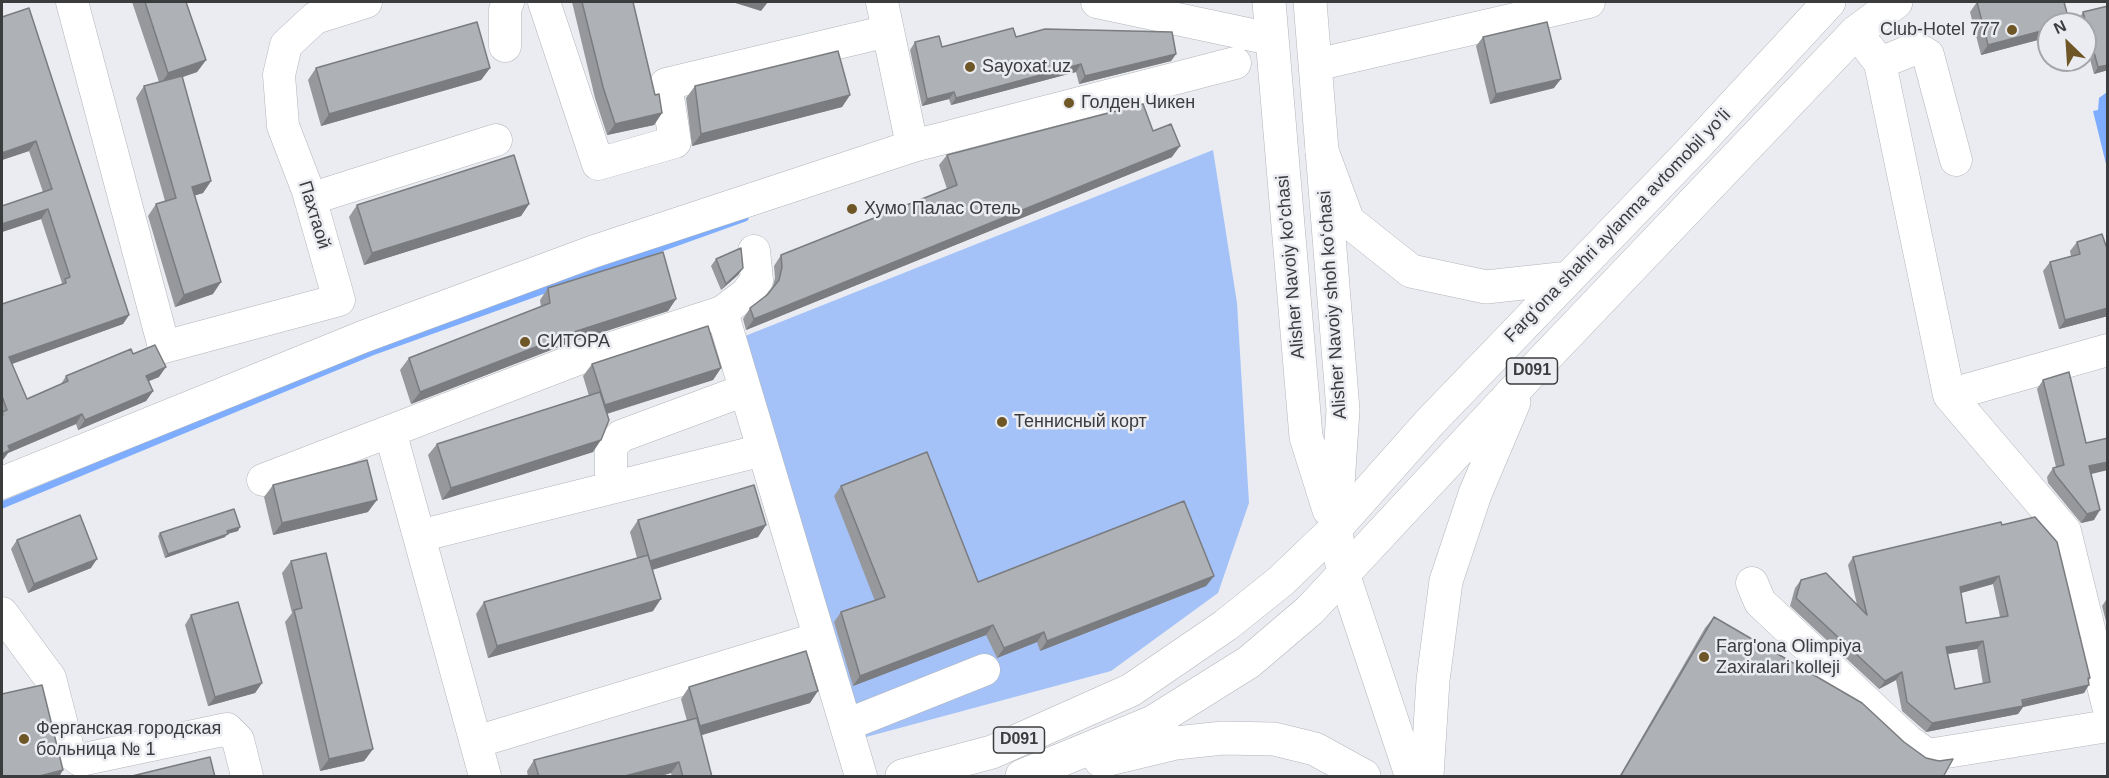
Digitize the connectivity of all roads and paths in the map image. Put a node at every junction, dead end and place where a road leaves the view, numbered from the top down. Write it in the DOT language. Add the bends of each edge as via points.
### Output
graph roads {
  1 [pos="72,2"];
  2 [pos="366,2"];
  3 [pos="508,2"];
  4 [pos="544,2"];
  5 [pos="1097,2"];
  6 [pos="1269,2"];
  7 [pos="1311,2"];
  8 [pos="1589,2"];
  9 [pos="1829,2"];
  10 [pos="1896,2"];
  11 [pos="311,10"];
  12 [pos="885,16"];
  13 [pos="1857,32"];
  14 [pos="1271,39"];
  15 [pos="505,46"];
  16 [pos="1235,63"];
  17 [pos="1880,63"];
  18 [pos="1315,65"];
  19 [pos="496,140"];
  20 [pos="1322,151"];
  21 [pos="1956,159"];
  22 [pos="310,199"];
  23 [pos="754,251"];
  24 [pos="1569,278"];
  25 [pos="722,312"];
  26 [pos="2108,350"];
  27 [pos="1525,379"];
  28 [pos="745,390"];
  29 [pos="1949,395"];
  30 [pos="390,431"];
  31 [pos="763,450"];
  32 [pos="2,476"];
  33 [pos="263,480"];
  34 [pos="2,483"];
  35 [pos="611,488"];
  36 [pos="1335,529"];
  37 [pos="419,536"];
  38 [pos="1344,575"];
  39 [pos="1752,583"];
  40 [pos="2,613"];
  41 [pos="819,638"];
  42 [pos="984,670"];
  43 [pos="2108,706"];
  44 [pos="846,725"];
  45 [pos="2108,726"];
  46 [pos="476,742"];
  47 [pos="247,777"];
  48 [pos="485,777"];
  49 [pos="861,777"];
  50 [pos="902,777"];
  51 [pos="1022,777"];
  52 [pos="1035,777"];
  53 [pos="1364,777"];
  54 [pos="1411,777"];
  55 [pos="1427,777"];
  1 -- 22 [label="street, Пахтаой" via="164,346 339,300"];
  2 -- 11 [label="street, Пахтаой"];
  3 -- 15 [label="street"];
  4 -- 12 [label="street" via="598,165 675,142 666,84"];
  5 -- 14 [label="street"];
  6 -- 14 [label="main road, Alisher Navoiy ko'chasi"];
  7 -- 18 [label="main road, Alisher Navoiy shoh koʻchasi"];
  8 -- 18 [label="street"];
  9 -- 24 [label="main road, Fargʻona shahri aylanma avtomobil yoʻli / D091"];
  10 -- 13 [label="main road, Fargʻona shahri aylanma avtomobil yoʻli / D091"];
  11 -- 22 [label="street, Пахтаой" via="286,45 279,75 283,126"];
  12 -- 32 [label="street" via="910,135 546,260 362,328"];
  13 -- 17 [label="street"];
  13 -- 27 [label="main road, Fargʻona shahri aylanma avtomobil yoʻli / D091"];
  14 -- 36 [label="main road, Alisher Navoiy ko'chasi" via="1305,437"];
  16 -- 34 [label="street" via="913,146 592,252 365,336"];
  17 -- 21 [label="street" via="1917,48 1928,55"];
  17 -- 29 [label="street"];
  18 -- 20 [label="main road, Alisher Navoiy shoh koʻchasi"];
  19 -- 22 [label="street"];
  20 -- 24 [label="main road" via="1348,220 1411,271 1486,287"];
  20 -- 36 [label="main road, Alisher Navoiy shoh koʻchasi" via="1343,410"];
  23 -- 25 [label="street" via="757,280"];
  24 -- 36 [label="main road, Fargʻona shahri aylanma avtomobil yoʻli / D091" via="1430,422"];
  25 -- 28 [label="street"];
  25 -- 30 [label="street" via="575,360"];
  26 -- 29 [label="street"];
  27 -- 38 [label="main road, Fargʻona shahri aylanma avtomobil yoʻli / D091"];
  27 -- 55 [label="main road" via="1475,494 1446,581 1433,680"];
  28 -- 31 [label="street"];
  28 -- 35 [label="street" via="621,436 611,447"];
  29 -- 43 [label="street" via="2065,531"];
  30 -- 33 [label="street"];
  30 -- 37 [label="street"];
  31 -- 35 [label="street"];
  31 -- 41 [label="street"];
  35 -- 37 [label="street"];
  36 -- 38 [label="main road, Alisher Navoiy shoh koʻchasi"];
  36 -- 50 [label="main road, Fargʻona shahri aylanma avtomobil yoʻli / D091" via="1281,581 1226,625 1131,690 992,752"];
  37 -- 46 [label="street"];
  38 -- 51 [label="main road, Fargʻona shahri aylanma avtomobil yoʻli / D091" via="1249,662 1153,722"];
  38 -- 54 [label="street, Alisher Navoiy shoh koʻchasi"];
  39 -- 45 [label="street" via="1760,602 1908,741 1928,755"];
  40 -- 47 [label="street" via="50,678 69,752 80,760 227,729 238,740"];
  41 -- 44 [label="street"];
  41 -- 46 [label="street"];
  42 -- 44 [label="street"];
  44 -- 49 [label="street"];
  46 -- 48 [label="street"];
  52 -- 53 [label="main road" via="1176,743 1222,738 1274,739 1316,749"];
}
